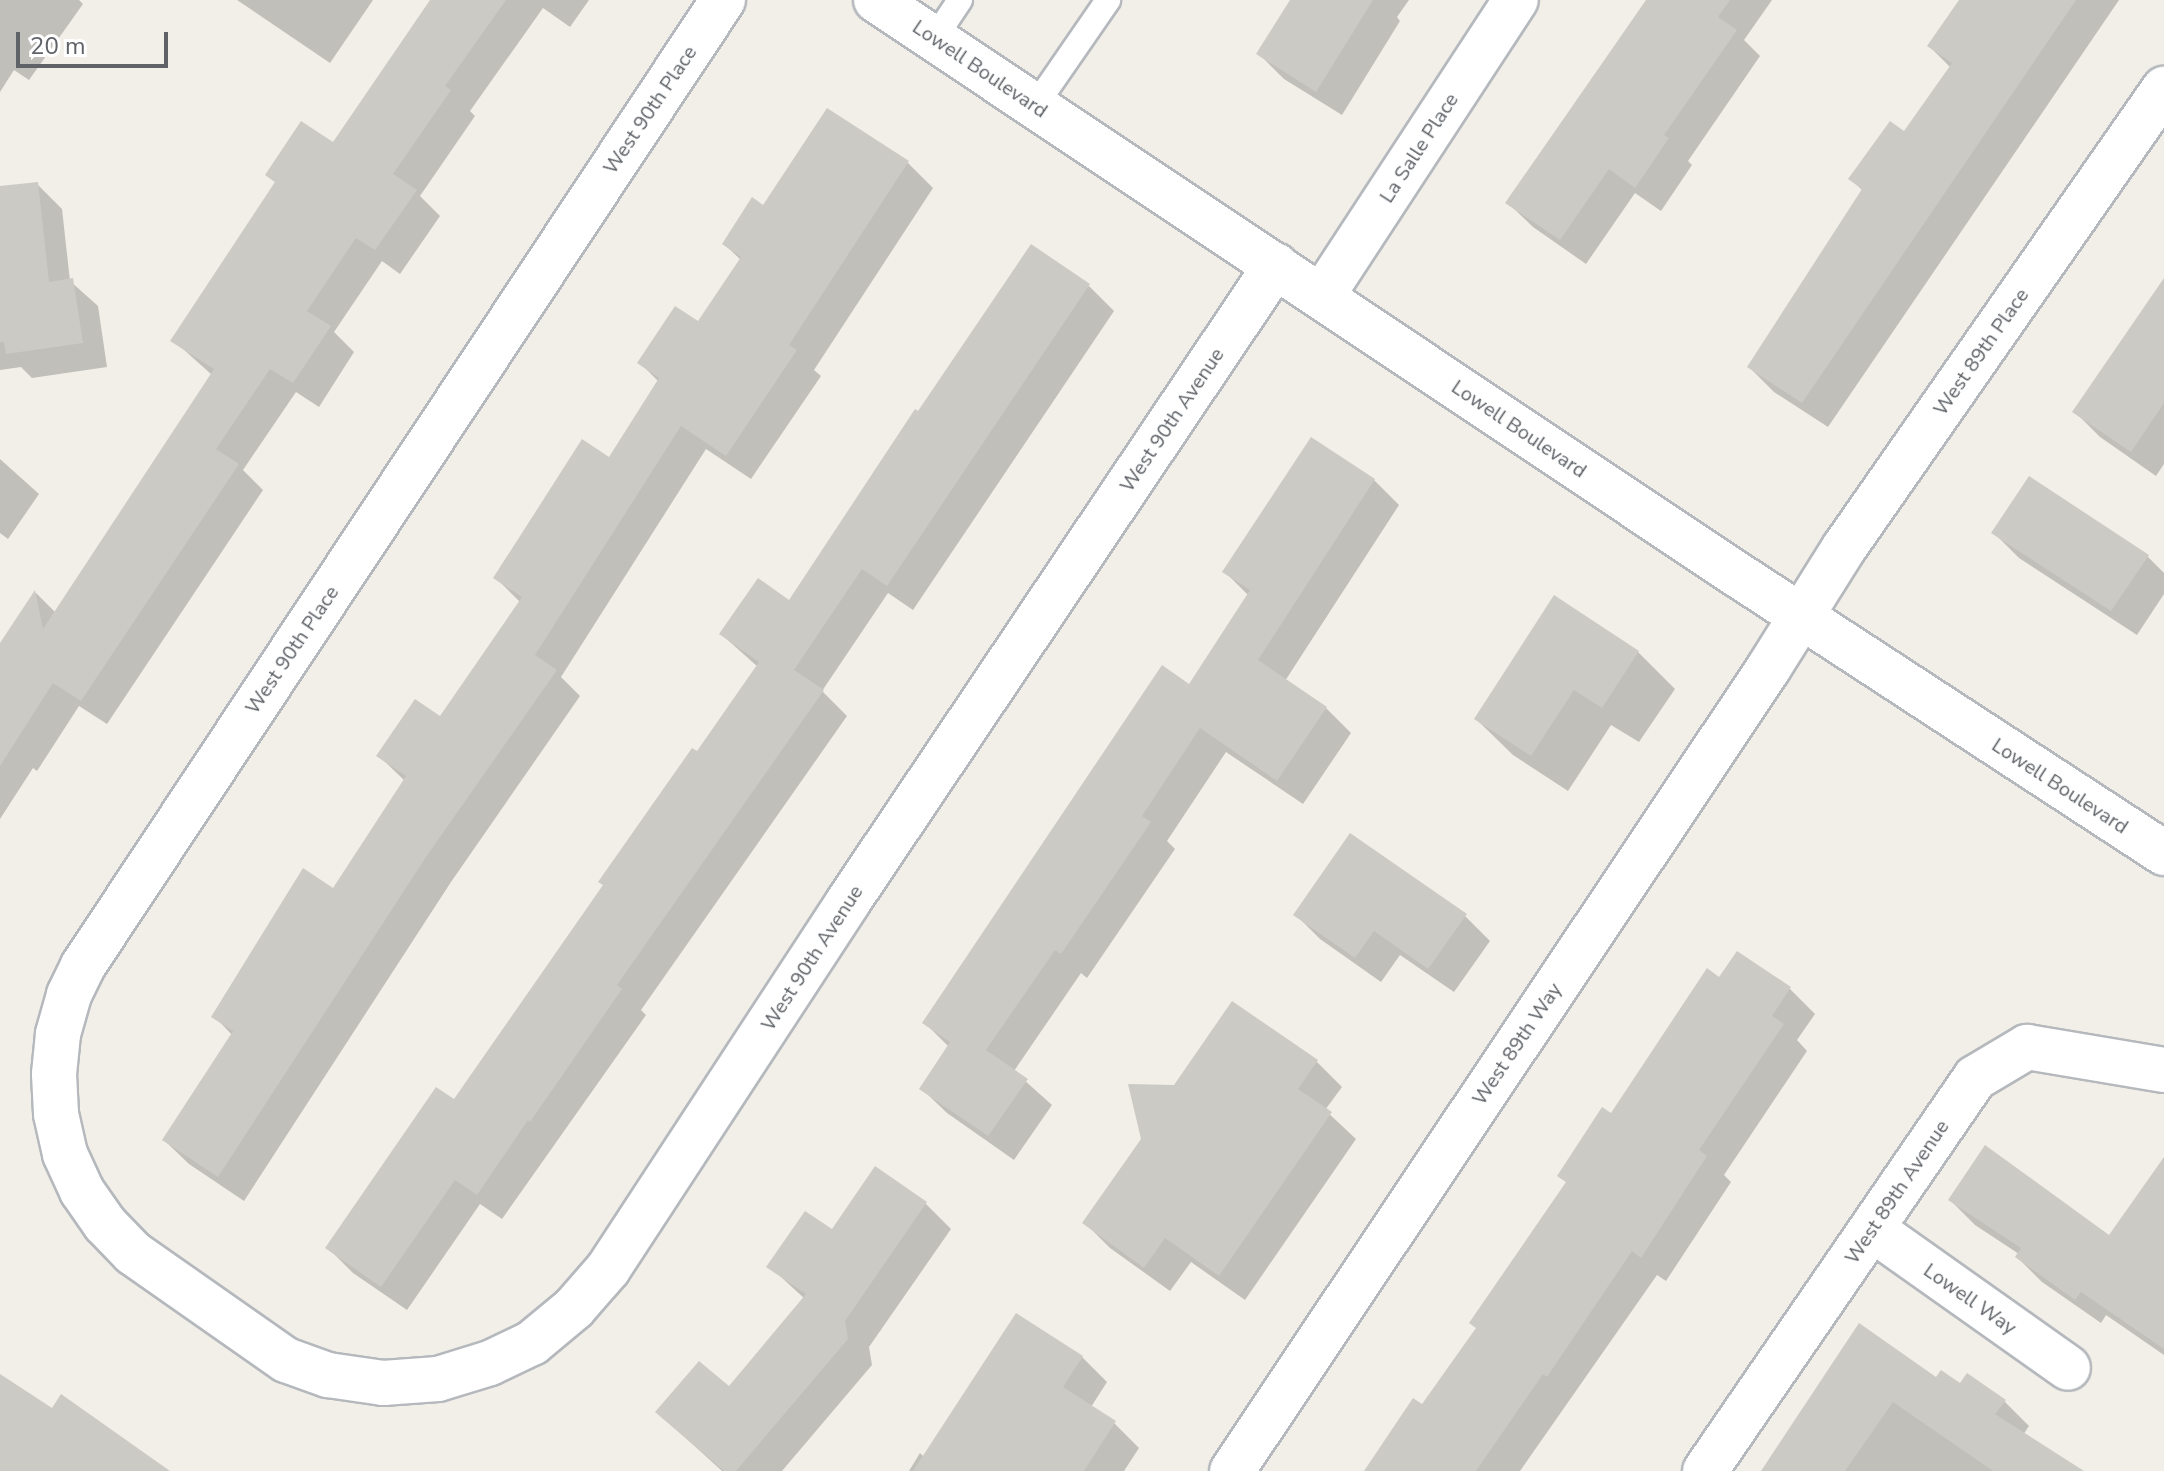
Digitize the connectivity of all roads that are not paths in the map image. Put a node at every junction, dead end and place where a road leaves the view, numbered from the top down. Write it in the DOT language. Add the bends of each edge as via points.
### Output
graph roads {
  1 [pos="723,0"];
  2 [pos="876,0"];
  3 [pos="960,0"];
  4 [pos="1108,0"];
  5 [pos="1516,0"];
  6 [pos="934,39"];
  7 [pos="2164,89"];
  8 [pos="1035,106"];
  9 [pos="1276,265"];
  10 [pos="1322,296"];
  11 [pos="1800,616"];
  12 [pos="2164,853"];
  13 [pos="2164,1070"];
  14 [pos="1872,1229"];
  15 [pos="203,1304"];
  16 [pos="2068,1368"];
  17 [pos="1232,1471"];
  18 [pos="1705,1471"];
  1 -- 15 [label="street, West 90th Place" via="83,966 69,995 54,1074 65,1154 105,1224 133,1253"];
  2 -- 6 [label="street, Lowell Boulevard"];
  3 -- 6 [label="lane"];
  4 -- 8 [label="lane"];
  5 -- 10 [label="street, La Salle Place"];
  6 -- 8 [label="street, Lowell Boulevard"];
  7 -- 11 [label="street, West 89th Place"];
  8 -- 9 [label="street, Lowell Boulevard"];
  9 -- 10 [label="street, Lowell Boulevard"];
  9 -- 15 [label="street, West 90th Avenue" via="608,1269 574,1308 532,1343 490,1363 438,1379 383,1383 328,1375 286,1360"];
  10 -- 11 [label="street, Lowell Boulevard"];
  11 -- 12 [label="street, Lowell Boulevard"];
  11 -- 17 [label="street, West 89th Way"];
  13 -- 14 [label="street, West 89th Avenue" via="2027,1047 1975,1078"];
  14 -- 16 [label="street, Lowell Way"];
  14 -- 18 [label="street, West 89th Avenue"];
}
